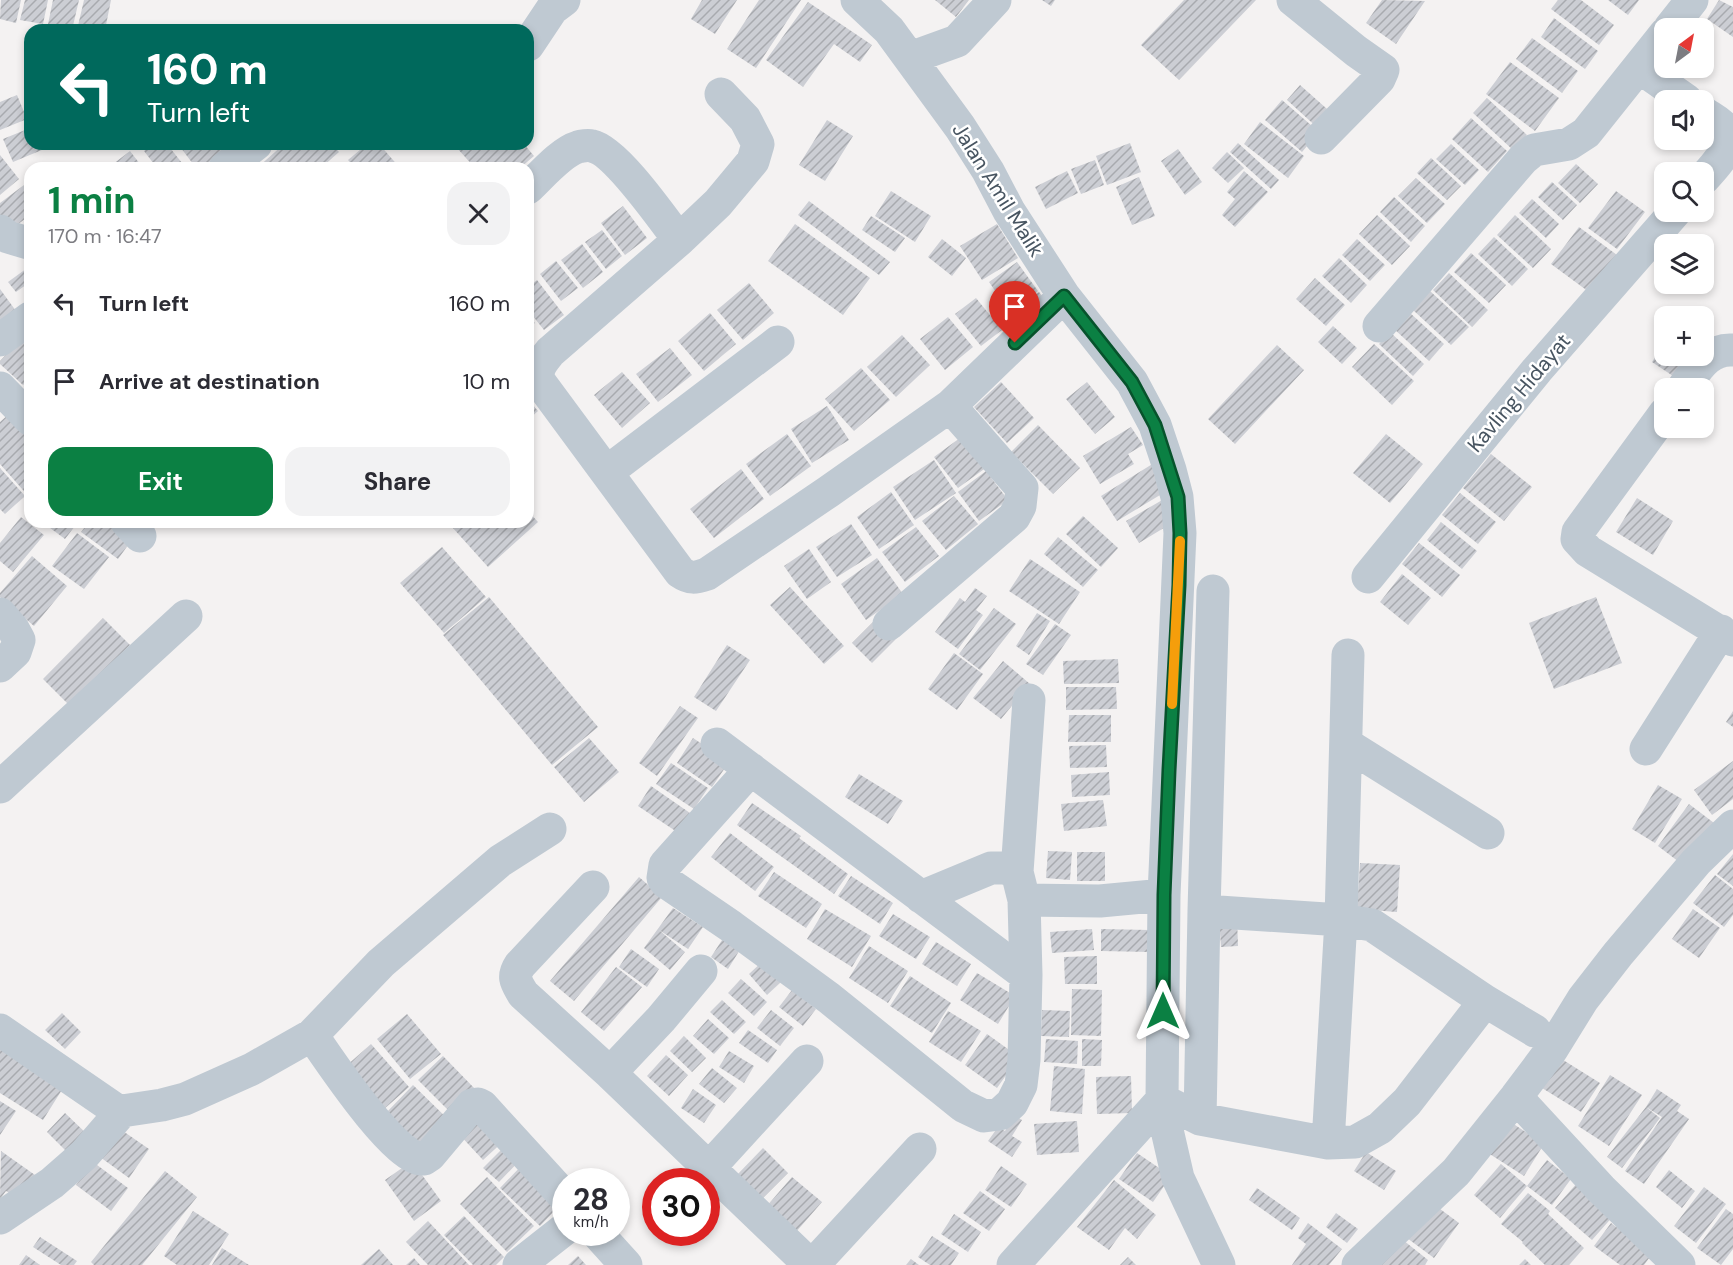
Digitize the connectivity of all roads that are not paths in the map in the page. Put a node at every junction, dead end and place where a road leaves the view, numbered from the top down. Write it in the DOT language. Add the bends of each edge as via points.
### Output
graph roads {
  1 [pos="564,0"];
  2 [pos="857,0"];
  3 [pos="995,0"];
  4 [pos="1293,0"];
  5 [pos="1692,0"];
  6 [pos="1678,18"];
  7 [pos="534,36"];
  8 [pos="1654,48"];
  9 [pos="910,58"];
  10 [pos="1639,67"];
  11 [pos="1672,90"];
  12 [pos="721,94"];
  13 [pos="1714,120"];
  14 [pos="1321,138"];
  15 [pos="248,150"];
  16 [pos="233,162"];
  17 [pos="1714,166"];
  18 [pos="534,183"];
  19 [pos="1666,222"];
  20 [pos="679,240"];
  21 [pos="1064,296"];
  22 [pos="24,322"];
  23 [pos="1379,326"];
  24 [pos="0,340"];
  25 [pos="778,342"];
  26 [pos="1733,350"];
  27 [pos="1690,378"];
  28 [pos="0,388"];
  29 [pos="950,406"];
  30 [pos="24,413"];
  31 [pos="1654,428"];
  32 [pos="607,472"];
  33 [pos="1368,577"];
  34 [pos="1213,591"];
  35 [pos="0,614"];
  36 [pos="186,616"];
  37 [pos="889,624"];
  38 [pos="1727,636"];
  39 [pos="1348,655"];
  40 [pos="0,666"];
  41 [pos="1029,700"];
  42 [pos="717,744"];
  43 [pos="1346,744"];
  44 [pos="1646,749"];
  45 [pos="751,769"];
  46 [pos="0,787"];
  47 [pos="1733,826"];
  48 [pos="550,829"];
  49 [pos="1488,833"];
  50 [pos="1020,886"];
  51 [pos="593,887"];
  52 [pos="1164,895"];
  53 [pos="921,897"];
  54 [pos="1204,911"];
  55 [pos="1341,920"];
  56 [pos="701,970"];
  57 [pos="1026,975"];
  58 [pos="1485,1001"];
  59 [pos="0,1030"];
  60 [pos="1535,1031"];
  61 [pos="312,1035"];
  62 [pos="807,1061"];
  63 [pos="610,1073"];
  64 [pos="1516,1097"];
  65 [pos="1162,1100"];
  66 [pos="122,1111"];
  67 [pos="1200,1119"];
  68 [pos="1328,1143"];
  69 [pos="920,1149"];
  70 [pos="707,1168"];
  71 [pos="709,1168"];
  72 [pos="720,1180"];
  73 [pos="552,1183"];
  74 [pos="0,1218"];
  75 [pos="552,1239"];
  76 [pos="609,1246"];
  77 [pos="519,1265"];
  78 [pos="626,1265"];
  79 [pos="812,1265"];
  80 [pos="1013,1265"];
  81 [pos="1219,1265"];
  82 [pos="1358,1265"];
  83 [pos="1679,1265"];
  1 -- 7 [label="street" via="552,9"];
  2 -- 9 [label="street, Jalan Amil Malik" via="889,30"];
  3 -- 9 [label="street" via="957,41"];
  4 -- 14 [label="street" via="1383,70 1379,79"];
  5 -- 6 [label="street"];
  8 -- 10 [label="street"];
  9 -- 21 [label="street, Jalan Amil Malik" via="960,127"];
  10 -- 11 [label="street"];
  10 -- 23 [label="street" via="1578,140 1534,150 1523,159"];
  12 -- 20 [label="street" via="745,119 758,144 753,161 739,180"];
  13 -- 17 [label="street" via="1730,137 1730,147"];
  15 -- 16 [label="street"];
  18 -- 20 [label="street" via="577,147 591,145 603,151 628,176"];
  19 -- 33 [label="street, Kavling Hidayat" via="1537,370"];
  20 -- 32 [label="street" via="550,352 537,372 539,381"];
  21 -- 29 [label="street"];
  21 -- 52 [label="street, Jalan Amil Malik" via="1132,382 1155,425 1178,497 1179,585"];
  22 -- 24 [label="street"];
  25 -- 32 [label="street"];
  26 -- 27 [label="street" via="1720,351 1703,360"];
  28 -- 30 [label="street"];
  29 -- 32 [label="street" via="707,574 694,578 680,572"];
  29 -- 37 [label="street" via="1022,488 1020,506 1014,517"];
  31 -- 38 [label="street" via="1577,538 1588,551"];
  34 -- 54 [label="street"];
  35 -- 40 [label="street" via="18,640 15,652"];
  36 -- 46 [label="street"];
  38 -- 44 [label="street"];
  39 -- 43 [label="street"];
  41 -- 50 [label="street"];
  42 -- 45 [label="street"];
  43 -- 49 [label="street"];
  43 -- 55 [label="street"];
  45 -- 53 [label="street"];
  45 -- 57 [label="street" via="665,866 663,878 829,998 963,1106 984,1116 1000,1114 1012,1103 1021,1085"];
  47 -- 64 [label="street" via="1696,862 1618,954"];
  48 -- 61 [label="street" via="500,861 381,963"];
  50 -- 52 [label="street" via="1100,901"];
  50 -- 53 [label="street" via="1005,868 991,868"];
  50 -- 57 [label="street"];
  51 -- 63 [label="street" via="520,965 515,981 523,994"];
  52 -- 65 [label="street, Jalan Amil Malik"];
  53 -- 57 [label="street"];
  54 -- 55 [label="street"];
  54 -- 67 [label="street"];
  55 -- 58 [label="street" via="1372,925"];
  55 -- 68 [label="street"];
  56 -- 63 [label="street"];
  58 -- 60 [label="street"];
  58 -- 68 [label="street" via="1407,1102 1380,1128 1355,1142"];
  59 -- 66 [label="street"];
  61 -- 66 [label="street" via="185,1099"];
  61 -- 73 [label="street" via="352,1094 414,1158 430,1155 472,1105 478,1104"];
  62 -- 71 [label="street"];
  63 -- 70 [label="street"];
  64 -- 82 [label="street" via="1456,1172"];
  64 -- 83 [label="street" via="1601,1189"];
  65 -- 67 [label="street"];
  65 -- 80 [label="street"];
  65 -- 81 [label="street, Jalan Amil Malik" via="1178,1178"];
  66 -- 74 [label="street" via="84,1155 52,1183"];
  67 -- 68 [label="street"];
  69 -- 79 [label="street"];
  72 -- 79 [label="street"];
  75 -- 77 [label="street"];
  76 -- 78 [label="street"];
}
